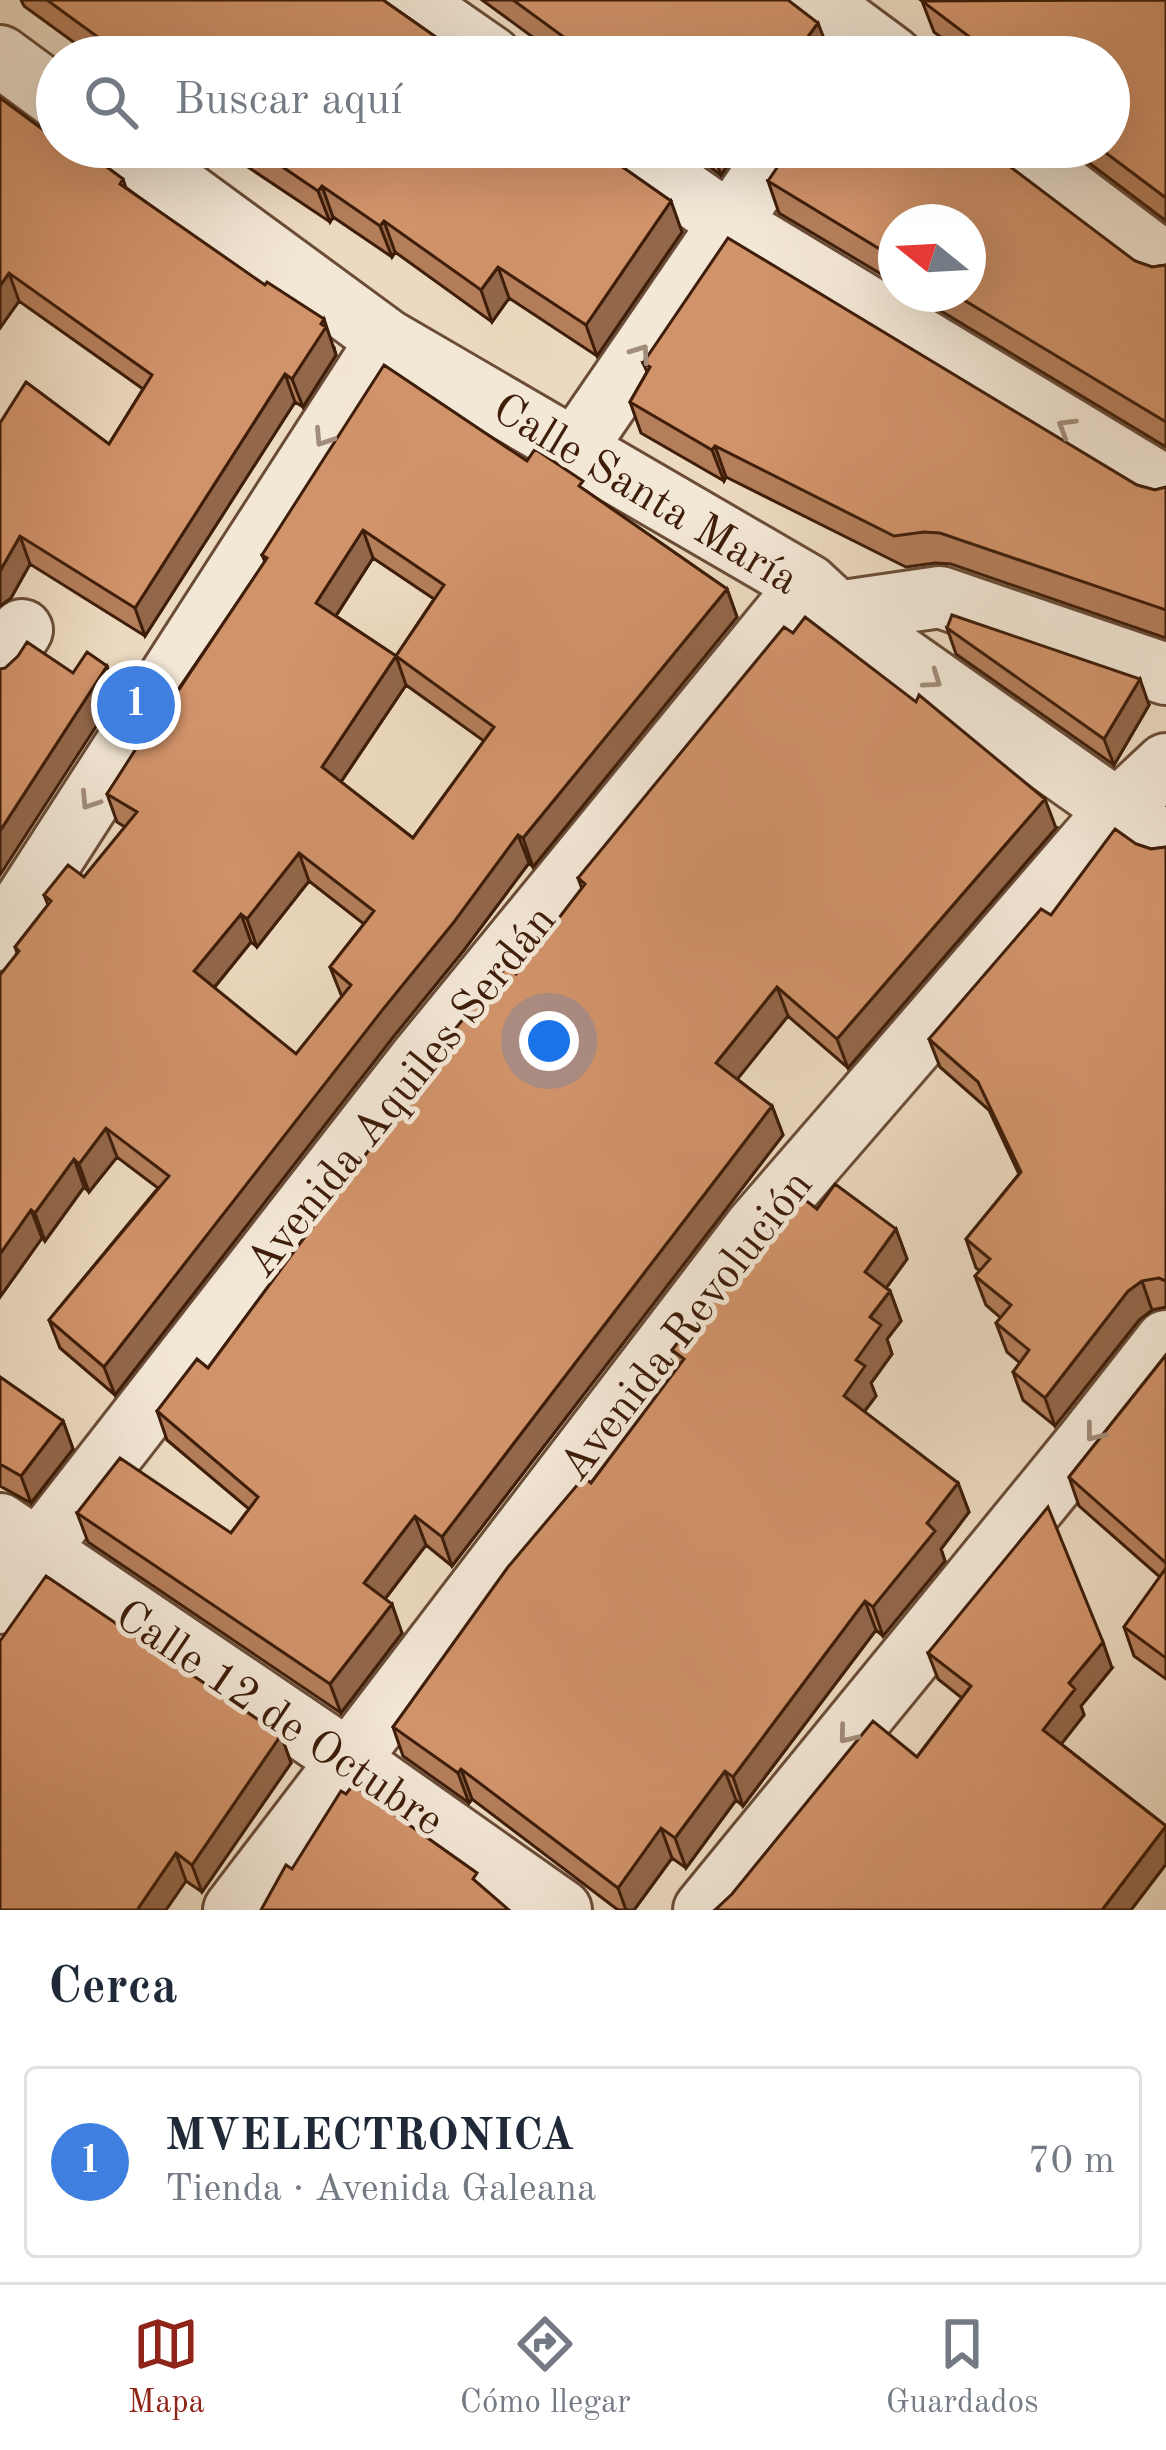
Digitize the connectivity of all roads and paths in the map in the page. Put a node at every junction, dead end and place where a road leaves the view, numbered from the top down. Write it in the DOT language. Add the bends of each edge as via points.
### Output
graph roads {
  1 [pos="410,0"];
  2 [pos="461,36"];
  3 [pos="0,56"];
  4 [pos="36,83"];
  5 [pos="153,168"];
  6 [pos="651,168"];
  7 [pos="768,168"];
  8 [pos="1039,168"];
  9 [pos="731,224"];
  10 [pos="1166,263"];
  11 [pos="387,340"];
  12 [pos="574,449"];
  13 [pos="1166,488"];
  14 [pos="823,599"];
  15 [pos="1166,674"];
  16 [pos="1166,764"];
  17 [pos="1118,810"];
  18 [pos="1166,844"];
  19 [pos="0,940"];
  20 [pos="1166,1341"];
  21 [pos="19,1537"];
  22 [pos="0,1604"];
  23 [pos="347,1759"];
  24 [pos="234,1910"];
  25 [pos="561,1910"];
  26 [pos="704,1910"];
  1 -- 2 [label="street"];
  3 -- 4 [label="street"];
  5 -- 11 [label="street, Calle Santa María"];
  6 -- 9 [label="street"];
  7 -- 9 [label="street"];
  8 -- 10 [label="street"];
  12 -- 9 [label="street, one-way"];
  13 -- 9 [label="street, one-way"];
  11 -- 12 [label="street, Calle Santa María"];
  11 -- 19 [label="street, one-way"];
  12 -- 14 [label="street, Calle Santa María"];
  14 -- 15 [label="street" via="940,598"];
  14 -- 17 [label="street, Calle Santa María, one-way"];
  14 -- 21 [label="street, Avenida Aquiles Serdán" via="421,1058"];
  16 -- 17 [label="street, Avenida Revolución"];
  17 -- 18 [label="street, Calle Santa María"];
  17 -- 23 [label="street, Avenida Revolución" via="754,1228"];
  20 -- 26 [label="street, one-way"];
  21 -- 22 [label="street, Avenida Aquiles Serdán"];
  21 -- 23 [label="street, Calle 12 de Octubre"];
  23 -- 24 [label="street, Avenida Revolución"];
  23 -- 25 [label="street, Calle 12 de Octubre"];
}
